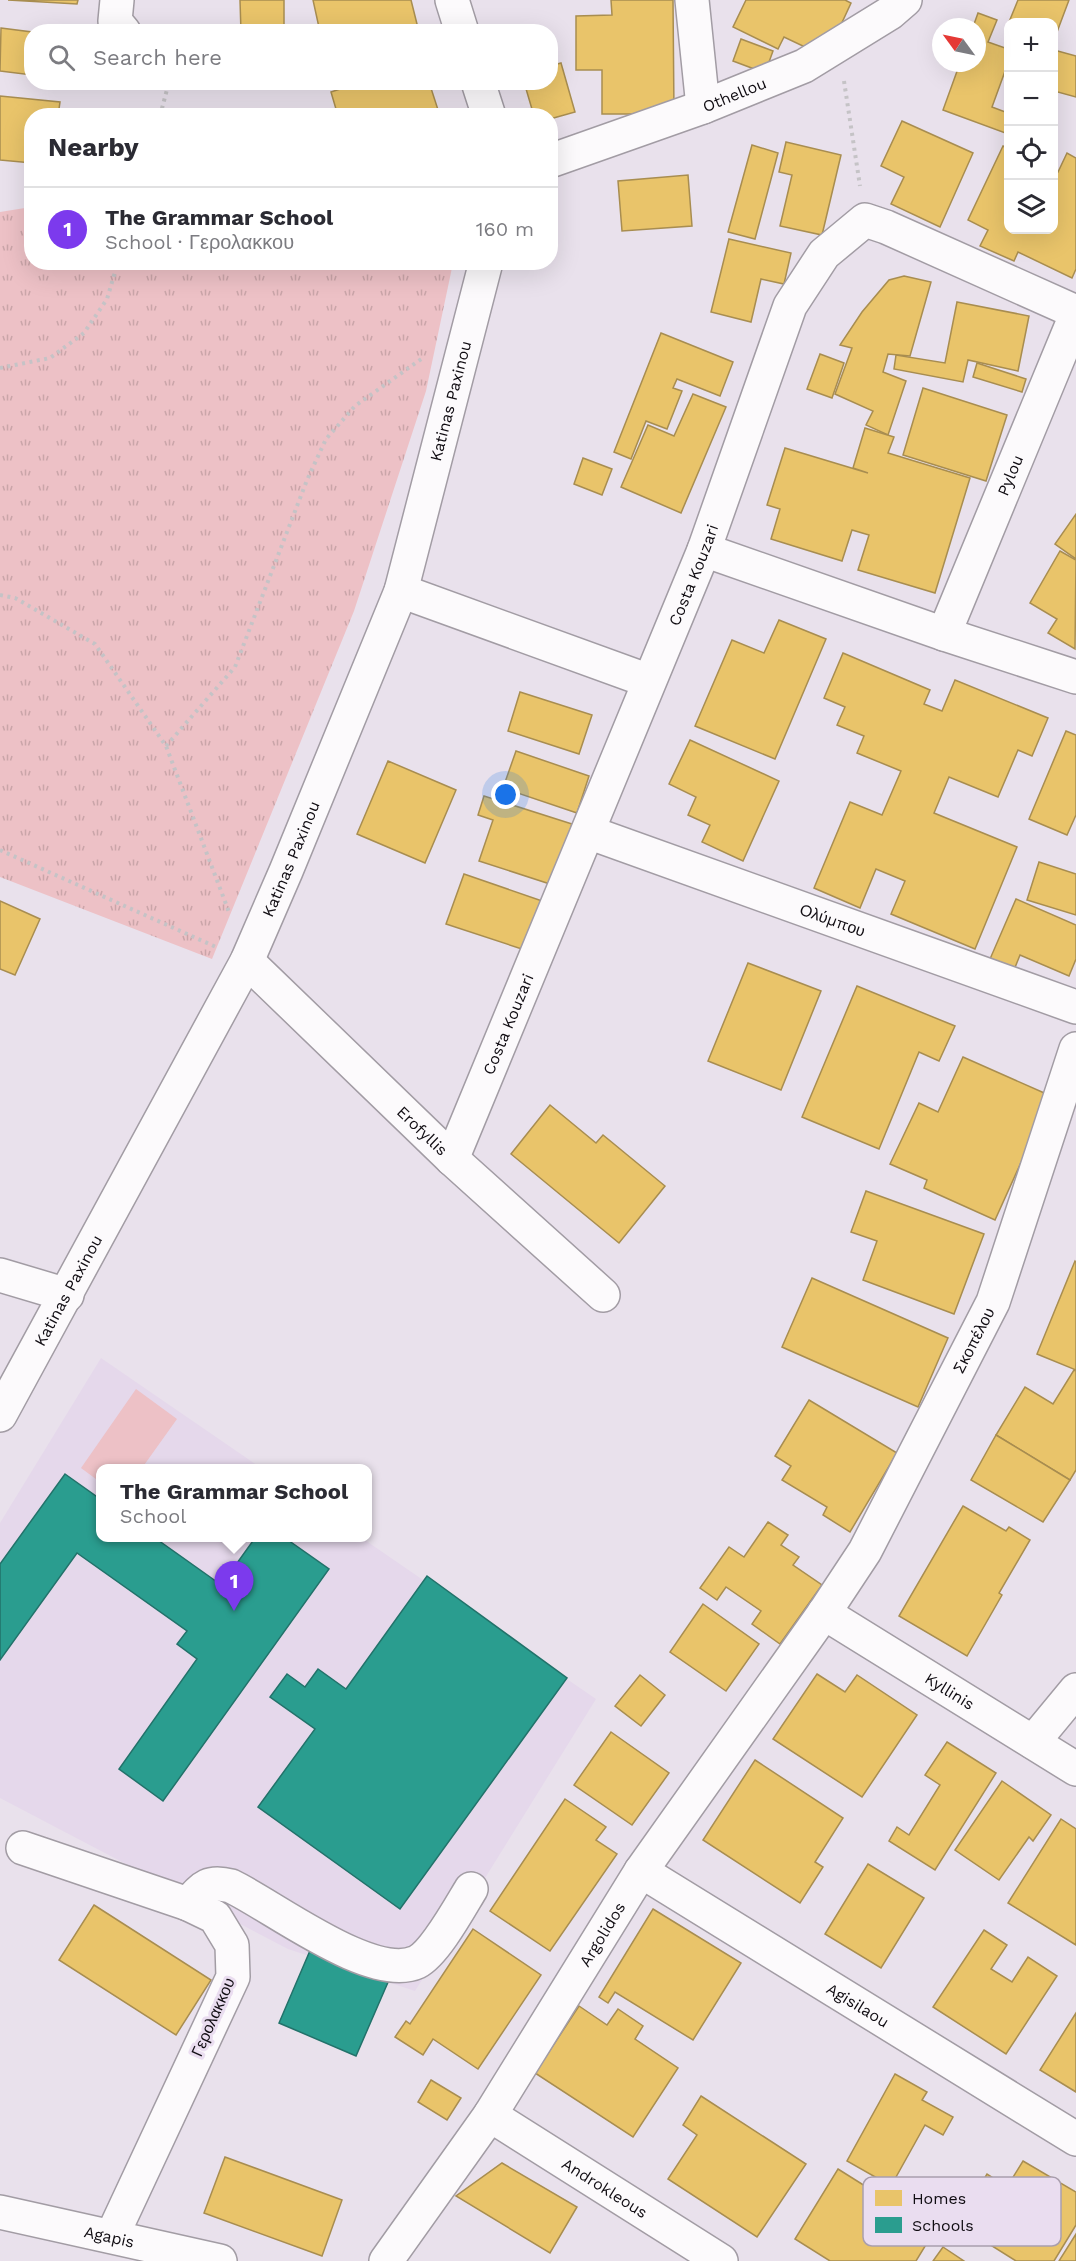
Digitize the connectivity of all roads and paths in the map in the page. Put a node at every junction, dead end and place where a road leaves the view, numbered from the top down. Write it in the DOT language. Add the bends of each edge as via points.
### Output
graph roads {
  1 [pos="117,0"];
  2 [pos="452,0"];
  3 [pos="692,0"];
  4 [pos="904,0"];
  5 [pos="117,24"];
  6 [pos="460,24"];
  7 [pos="167,90"];
  8 [pos="481,90"];
  9 [pos="847,98"];
  10 [pos="162,108"];
  11 [pos="486,108"];
  12 [pos="704,108"];
  13 [pos="558,158"];
  14 [pos="865,220"];
  15 [pos="116,270"];
  16 [pos="484,270"];
  17 [pos="1076,314"];
  18 [pos="470,325"];
  19 [pos="0,368"];
  20 [pos="704,550"];
  21 [pos="401,591"];
  22 [pos="0,595"];
  23 [pos="944,634"];
  24 [pos="1076,677"];
  25 [pos="650,681"];
  26 [pos="166,746"];
  27 [pos="588,832"];
  28 [pos="0,850"];
  29 [pos="247,961"];
  30 [pos="1076,1007"];
  31 [pos="1076,1049"];
  32 [pos="453,1159"];
  33 [pos="0,1275"];
  34 [pos="67,1295"];
  35 [pos="603,1295"];
  36 [pos="0,1415"];
  37 [pos="824,1613"];
  38 [pos="1076,1690"];
  39 [pos="1033,1742"];
  40 [pos="1076,1769"];
  41 [pos="23,1848"];
  42 [pos="641,1872"];
  43 [pos="471,1889"];
  44 [pos="189,1904"];
  45 [pos="489,2115"];
  46 [pos="1076,2139"];
  47 [pos="0,2212"];
  48 [pos="112,2236"];
  49 [pos="220,2261"];
  50 [pos="386,2261"];
  51 [pos="721,2261"];
  1 -- 5 [label="street"];
  2 -- 6 [label="street"];
  3 -- 12 [label="street"];
  4 -- 12 [label="street, Othellou" via="890,13 804,66"];
  7 -- 10 [label="path"];
  8 -- 11 [label="street"];
  9 -- 14 [label="path"];
  12 -- 13 [label="street, Othellou"];
  14 -- 17 [label="street"];
  14 -- 20 [label="street, Costa Kouzari" via="824,254 790,306"];
  15 -- 19 [label="path" via="107,299 84,333 50,358"];
  16 -- 18 [label="street, Katinas Paxinou"];
  17 -- 23 [label="street, Pylou"];
  18 -- 21 [label="street, Katinas Paxinou"];
  18 -- 26 [label="path" via="355,406 326,439 236,667"];
  20 -- 23 [label="street"];
  20 -- 25 [label="street, Costa Kouzari"];
  21 -- 25 [label="street"];
  21 -- 29 [label="street, Katinas Paxinou"];
  22 -- 26 [label="path" via="15,598 95,644"];
  23 -- 24 [label="street"];
  25 -- 27 [label="street, Costa Kouzari"];
  26 -- 29 [label="path"];
  27 -- 30 [label="street, Ολύμπου"];
  27 -- 32 [label="street, Costa Kouzari"];
  28 -- 29 [label="path"];
  29 -- 32 [label="street, Erofyllis"];
  29 -- 34 [label="street, Katinas Paxinou"];
  31 -- 37 [label="street, Σκοπέλου" via="993,1302 865,1551"];
  32 -- 35 [label="street, Erofyllis"];
  33 -- 34 [label="street"];
  34 -- 36 [label="street, Katinas Paxinou"];
  37 -- 39 [label="street, Kyllinis"];
  37 -- 42 [label="street, Argolidos"];
  38 -- 39 [label="street"];
  39 -- 40 [label="street, Kyllinis"];
  41 -- 44 [label="street, Γερολακκου"];
  42 -- 45 [label="street, Argolidos"];
  42 -- 46 [label="street, Agisilaou"];
  43 -- 44 [label="street" via="436,1943 418,1962 399,1966 368,1960 332,1945 218,1882 203,1887"];
  44 -- 48 [label="street, Γερολακκου" via="215,1917 232,1945 233,1977"];
  45 -- 50 [label="street, Argolidos"];
  45 -- 51 [label="street, Androkleous"];
  47 -- 48 [label="street, Agapis"];
  48 -- 49 [label="street, Agapis"];
}
